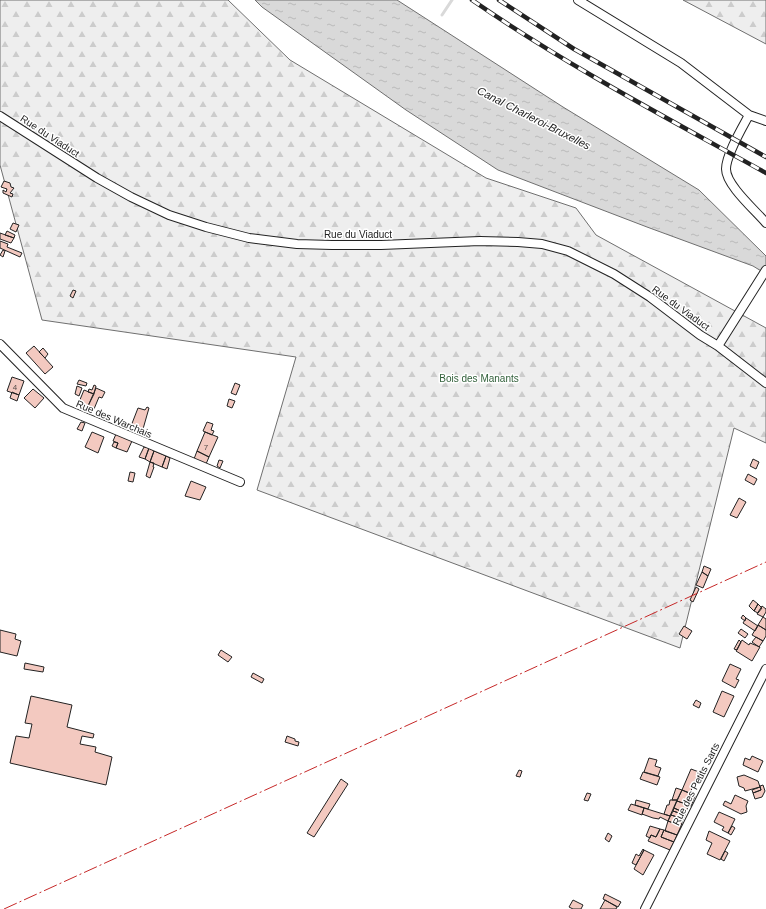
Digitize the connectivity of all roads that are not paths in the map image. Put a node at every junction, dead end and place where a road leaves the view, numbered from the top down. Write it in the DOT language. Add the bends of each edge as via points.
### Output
graph roads {
  1 [pos="578,0"];
  2 [pos="749,115"];
  3 [pos="0,116"];
  4 [pos="766,121"];
  5 [pos="766,223"];
  6 [pos="765,272"];
  7 [pos="0,344"];
  8 [pos="718,346"];
  9 [pos="766,383"];
  10 [pos="240,482"];
  11 [pos="766,669"];
  12 [pos="645,909"];
  1 -- 2 [label="street" via="681,63"];
  2 -- 4 [label="street"];
  2 -- 5 [label="street" via="728,158 726,170 735,189"];
  3 -- 8 [label="street, Rue du Viaduct" via="131,197 169,215 249,238 332,245 518,242 542,244 568,251 614,274"];
  6 -- 8 [label="street"];
  7 -- 10 [label="street, Rue des Warchais" via="63,408"];
  8 -- 9 [label="street"];
  11 -- 12 [label="street, Rue des Petits Sarts"];
}
